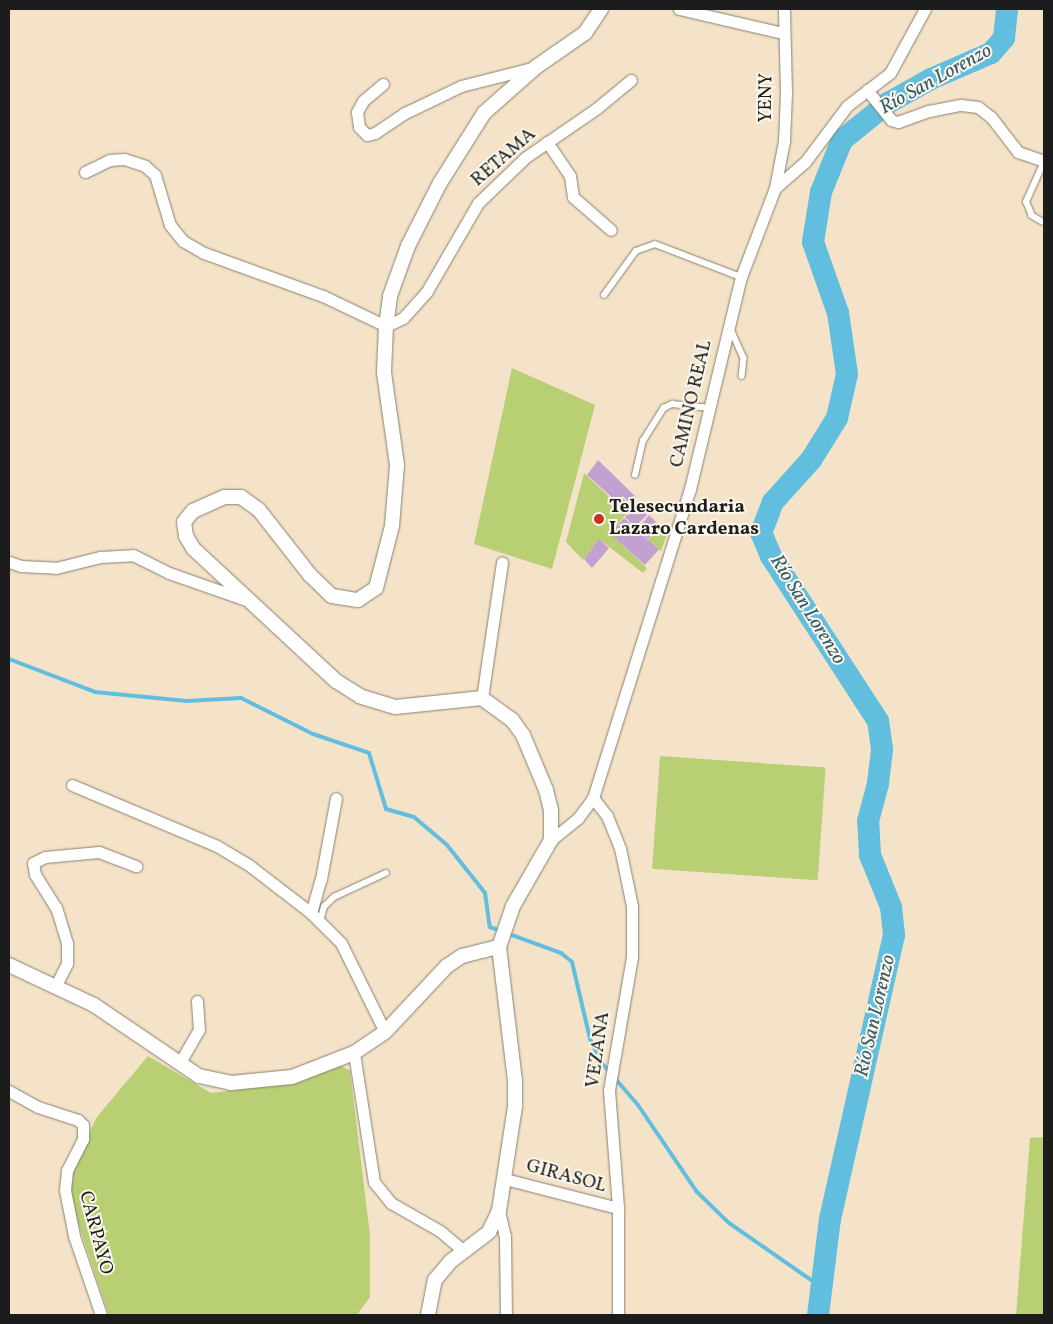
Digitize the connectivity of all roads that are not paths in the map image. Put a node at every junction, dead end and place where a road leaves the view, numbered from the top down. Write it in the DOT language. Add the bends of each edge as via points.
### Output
graph roads {
  1 [pos="601,9"];
  2 [pos="679,9"];
  3 [pos="784,9"];
  4 [pos="924,9"];
  5 [pos="783,33"];
  6 [pos="536,67"];
  7 [pos="630,80"];
  8 [pos="383,84"];
  9 [pos="867,90"];
  10 [pos="547,142"];
  11 [pos="1044,161"];
  12 [pos="85,172"];
  13 [pos="776,188"];
  14 [pos="1042,222"];
  15 [pos="611,230"];
  16 [pos="741,277"];
  17 [pos="604,295"];
  18 [pos="729,325"];
  19 [pos="386,326"];
  20 [pos="742,376"];
  21 [pos="708,408"];
  22 [pos="635,475"];
  23 [pos="9,562"];
  24 [pos="502,562"];
  25 [pos="256,603"];
  26 [pos="482,698"];
  27 [pos="72,785"];
  28 [pos="336,798"];
  29 [pos="593,798"];
  30 [pos="551,840"];
  31 [pos="136,866"];
  32 [pos="386,873"];
  33 [pos="311,913"];
  34 [pos="320,921"];
  35 [pos="500,943"];
  36 [pos="9,965"];
  37 [pos="55,986"];
  38 [pos="196,1001"];
  39 [pos="385,1032"];
  40 [pos="354,1053"];
  41 [pos="179,1064"];
  42 [pos="9,1091"];
  43 [pos="505,1179"];
  44 [pos="618,1208"];
  45 [pos="499,1211"];
  46 [pos="464,1252"];
  47 [pos="101,1315"];
  48 [pos="428,1315"];
  49 [pos="506,1315"];
  50 [pos="618,1315"];
  1 -- 6 [label="street" via="585,33"];
  2 -- 5 [label="street"];
  3 -- 5 [label="street, YENY"];
  4 -- 9 [label="street, CAMINO REAL" via="890,74"];
  5 -- 13 [label="street, YENY" via="785,122"];
  6 -- 8 [label="street" via="460,86 405,113 380,131 367,135 360,127 357,112 362,101"];
  6 -- 19 [label="street" via="484,113 440,182 402,263 390,296"];
  7 -- 10 [label="street, RETAMA"];
  9 -- 11 [label="street" via="891,120 902,122 929,111 969,105 984,111 1023,156"];
  9 -- 13 [label="street, CAMINO REAL" via="848,106 805,162"];
  10 -- 15 [label="street" via="570,176 573,197"];
  10 -- 19 [label="street, RETAMA" via="526,157 478,203 427,292 404,318"];
  11 -- 14 [label="lane" via="1026,202 1032,216"];
  12 -- 19 [label="street" via="110,160 124,159 145,166 155,175 170,225 184,241 204,253 323,296"];
  13 -- 16 [label="street, CAMINO REAL"];
  16 -- 17 [label="lane" via="655,244 636,251"];
  16 -- 18 [label="street, CAMINO REAL"];
  18 -- 20 [label="lane" via="741,348"];
  18 -- 21 [label="street, CAMINO REAL"];
  19 -- 25 [label="street" via="384,372 398,465 392,526 376,588 358,600 332,596 310,575 259,510 241,497 225,497 187,516 184,529 193,548"];
  21 -- 22 [label="lane" via="672,404 664,408 643,441"];
  21 -- 29 [label="street, CAMINO REAL" via="690,489"];
  23 -- 25 [label="street" via="56,568 100,557 133,554 208,588"];
  24 -- 26 [label="street"];
  25 -- 26 [label="street" via="336,681 360,696 406,708"];
  26 -- 30 [label="street" via="512,720 532,750 551,810"];
  27 -- 33 [label="street" via="217,846 250,866"];
  28 -- 33 [label="street" via="321,879"];
  29 -- 30 [label="street, CAMINO REAL" via="578,818"];
  29 -- 44 [label="street, VEZANA" via="608,816 622,854 632,906 632,957 609,1090"];
  30 -- 35 [label="street" via="507,920"];
  31 -- 37 [label="street" via="99,852 45,857 33,863 35,876 56,908 67,943 67,964"];
  32 -- 34 [label="lane" via="334,897 324,907"];
  33 -- 34 [label="street"];
  34 -- 39 [label="street" via="350,957"];
  35 -- 39 [label="street" via="462,956 447,966"];
  35 -- 43 [label="street" via="515,1080 515,1106"];
  36 -- 37 [label="street"];
  37 -- 41 [label="street" via="94,1005"];
  38 -- 41 [label="street" via="199,1030"];
  39 -- 40 [label="street"];
  40 -- 41 [label="street" via="292,1077 231,1083 199,1076"];
  40 -- 46 [label="street" via="374,1182 391,1203 440,1231"];
  42 -- 47 [label="street, CARPAYO" via="38,1108 70,1117 83,1125 83,1139 67,1171 65,1190 74,1236"];
  43 -- 44 [label="street, GIRASOL"];
  43 -- 45 [label="street"];
  44 -- 50 [label="street, VEZANA"];
  45 -- 46 [label="street" via="489,1232"];
  45 -- 49 [label="street" via="506,1247"];
  46 -- 48 [label="street" via="435,1280"];
}
